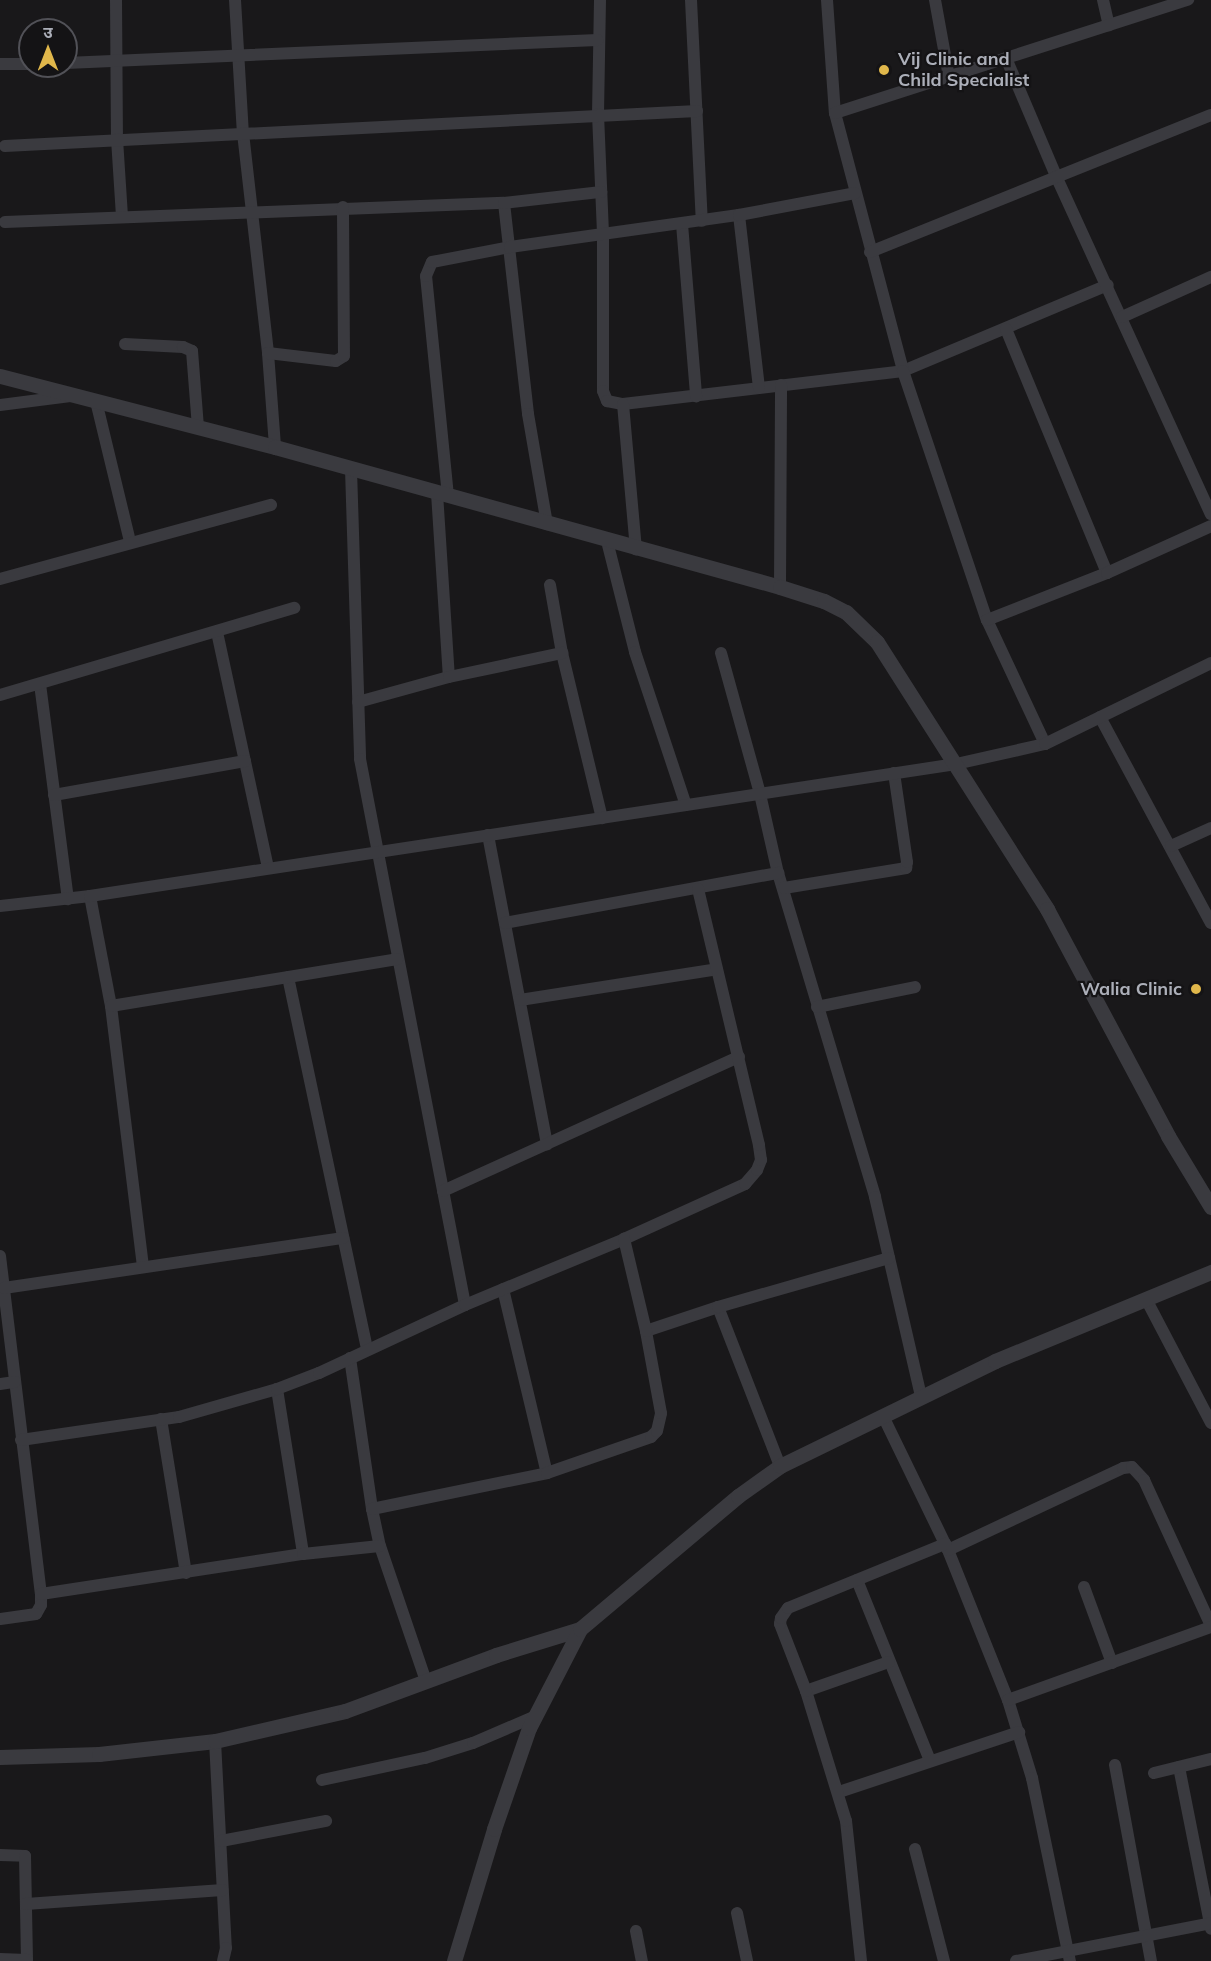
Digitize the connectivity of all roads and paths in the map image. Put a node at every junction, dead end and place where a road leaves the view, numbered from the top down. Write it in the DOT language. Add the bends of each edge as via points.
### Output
graph roads {
  1 [pos="116,0"];
  2 [pos="235,0"];
  3 [pos="600,0"];
  4 [pos="691,0"];
  5 [pos="827,0"];
  6 [pos="935,0"];
  7 [pos="1103,0"];
  8 [pos="1188,0"];
  9 [pos="1109,26"];
  10 [pos="598,40"];
  11 [pos="240,56"];
  12 [pos="1006,58"];
  13 [pos="78,63"];
  14 [pos="117,63"];
  15 [pos="1,64"];
  16 [pos="18,64"];
  17 [pos="949,76"];
  18 [pos="697,111"];
  19 [pos="835,113"];
  20 [pos="598,114"];
  21 [pos="1211,115"];
  22 [pos="243,133"];
  23 [pos="117,139"];
  24 [pos="5,146"];
  25 [pos="1056,176"];
  26 [pos="601,192"];
  27 [pos="855,193"];
  28 [pos="504,203"];
  29 [pos="343,207"];
  30 [pos="251,214"];
  31 [pos="739,215"];
  32 [pos="122,217"];
  33 [pos="702,221"];
  34 [pos="5,222"];
  35 [pos="682,224"];
  36 [pos="603,234"];
  37 [pos="510,247"];
  38 [pos="870,252"];
  39 [pos="1211,277"];
  40 [pos="1108,285"];
  41 [pos="1122,317"];
  42 [pos="1006,329"];
  43 [pos="126,344"];
  44 [pos="268,353"];
  45 [pos="903,371"];
  46 [pos="0,376"];
  47 [pos="781,385"];
  48 [pos="759,388"];
  49 [pos="75,395"];
  50 [pos="696,396"];
  51 [pos="96,401"];
  52 [pos="623,404"];
  53 [pos="0,405"];
  54 [pos="198,427"];
  55 [pos="275,447"];
  56 [pos="351,469"];
  57 [pos="1206,487"];
  58 [pos="443,495"];
  59 [pos="271,505"];
  60 [pos="1211,514"];
  61 [pos="547,524"];
  62 [pos="1211,526"];
  63 [pos="607,540"];
  64 [pos="130,542"];
  65 [pos="636,549"];
  66 [pos="1107,573"];
  67 [pos="0,579"];
  68 [pos="550,585"];
  69 [pos="780,587"];
  70 [pos="294,608"];
  71 [pos="987,620"];
  72 [pos="217,632"];
  73 [pos="562,652"];
  74 [pos="721,653"];
  75 [pos="1211,663"];
  76 [pos="449,677"];
  77 [pos="40,684"];
  78 [pos="0,695"];
  79 [pos="358,702"];
  80 [pos="1100,717"];
  81 [pos="1045,744"];
  82 [pos="245,760"];
  83 [pos="956,764"];
  84 [pos="894,773"];
  85 [pos="760,794"];
  86 [pos="54,795"];
  87 [pos="686,805"];
  88 [pos="602,818"];
  89 [pos="1211,828"];
  90 [pos="488,835"];
  91 [pos="1171,846"];
  92 [pos="376,852"];
  93 [pos="268,868"];
  94 [pos="778,873"];
  95 [pos="784,888"];
  96 [pos="698,889"];
  97 [pos="90,896"];
  98 [pos="68,898"];
  99 [pos="0,906"];
  100 [pos="505,923"];
  101 [pos="1211,923"];
  102 [pos="397,959"];
  103 [pos="717,969"];
  104 [pos="288,977"];
  105 [pos="915,987"];
  106 [pos="520,1000"];
  107 [pos="111,1006"];
  108 [pos="817,1006"];
  109 [pos="739,1057"];
  110 [pos="548,1144"];
  111 [pos="442,1191"];
  112 [pos="1211,1208"];
  113 [pos="343,1238"];
  114 [pos="624,1239"];
  115 [pos="0,1256"];
  116 [pos="889,1258"];
  117 [pos="143,1267"];
  118 [pos="1211,1272"];
  119 [pos="4,1287"];
  120 [pos="502,1288"];
  121 [pos="1146,1299"];
  122 [pos="465,1305"];
  123 [pos="718,1307"];
  124 [pos="646,1331"];
  125 [pos="367,1350"];
  126 [pos="350,1358"];
  127 [pos="15,1382"];
  128 [pos="0,1384"];
  129 [pos="277,1389"];
  130 [pos="921,1397"];
  131 [pos="883,1416"];
  132 [pos="161,1419"];
  133 [pos="1211,1423"];
  134 [pos="21,1440"];
  135 [pos="780,1466"];
  136 [pos="547,1473"];
  137 [pos="372,1509"];
  138 [pos="380,1546"];
  139 [pos="946,1547"];
  140 [pos="303,1554"];
  141 [pos="186,1573"];
  142 [pos="857,1580"];
  143 [pos="1084,1587"];
  144 [pos="41,1594"];
  145 [pos="0,1619"];
  146 [pos="1211,1627"];
  147 [pos="580,1629"];
  148 [pos="889,1662"];
  149 [pos="1112,1663"];
  150 [pos="426,1681"];
  151 [pos="806,1691"];
  152 [pos="1008,1700"];
  153 [pos="536,1716"];
  154 [pos="1019,1732"];
  155 [pos="215,1741"];
  156 [pos="0,1757"];
  157 [pos="1211,1759"];
  158 [pos="930,1761"];
  159 [pos="1115,1765"];
  160 [pos="1179,1767"];
  161 [pos="1154,1773"];
  162 [pos="322,1780"];
  163 [pos="839,1792"];
  164 [pos="326,1821"];
  165 [pos="221,1840"];
  166 [pos="915,1849"];
  167 [pos="0,1855"];
  168 [pos="223,1890"];
  169 [pos="27,1904"];
  170 [pos="737,1913"];
  171 [pos="1211,1925"];
  172 [pos="636,1931"];
  173 [pos="1144,1934"];
  174 [pos="1069,1955"];
  175 [pos="0,1959"];
  176 [pos="27,1960"];
  177 [pos="222,1961"];
  178 [pos="454,1961"];
  179 [pos="642,1961"];
  180 [pos="747,1961"];
  181 [pos="861,1961"];
  182 [pos="944,1961"];
  183 [pos="1016,1961"];
  184 [pos="1151,1961"];
  1 -- 14 [label="street"];
  2 -- 11 [label="street"];
  3 -- 10 [label="street"];
  4 -- 18 [label="street"];
  5 -- 19 [label="street"];
  6 -- 17 [label="street"];
  7 -- 9 [label="street"];
  8 -- 9 [label="street"];
  9 -- 12 [label="street"];
  10 -- 11 [label="street"];
  10 -- 20 [label="street"];
  11 -- 14 [label="street"];
  11 -- 22 [label="street"];
  12 -- 17 [label="street"];
  12 -- 25 [label="street"];
  13 -- 14 [label="street"];
  14 -- 23 [label="street"];
  15 -- 16 [label="street"];
  17 -- 19 [label="street"];
  18 -- 20 [label="street"];
  18 -- 33 [label="street"];
  19 -- 27 [label="street"];
  20 -- 22 [label="street"];
  20 -- 26 [label="street"];
  21 -- 25 [label="street"];
  22 -- 23 [label="street"];
  22 -- 30 [label="street"];
  23 -- 24 [label="street"];
  23 -- 32 [label="street"];
  25 -- 38 [label="street"];
  25 -- 40 [label="street"];
  26 -- 28 [label="street"];
  26 -- 36 [label="street"];
  27 -- 31 [label="street"];
  27 -- 38 [label="street"];
  28 -- 29 [label="street"];
  28 -- 37 [label="street"];
  29 -- 30 [label="street"];
  29 -- 44 [label="street" via="344,356 336,361"];
  30 -- 32 [label="street"];
  30 -- 44 [label="street"];
  31 -- 33 [label="street"];
  31 -- 48 [label="street"];
  32 -- 34 [label="street"];
  33 -- 35 [label="street"];
  35 -- 36 [label="street"];
  35 -- 50 [label="street"];
  36 -- 37 [label="street"];
  36 -- 52 [label="street" via="603,391 607,401"];
  37 -- 58 [label="street" via="435,261 428,267"];
  37 -- 61 [label="street" via="528,414"];
  38 -- 45 [label="street"];
  39 -- 41 [label="street"];
  40 -- 41 [label="street"];
  40 -- 42 [label="street"];
  41 -- 57 [label="street"];
  42 -- 45 [label="street"];
  42 -- 66 [label="street"];
  43 -- 54 [label="street" via="183,347 192,351"];
  44 -- 55 [label="street"];
  45 -- 47 [label="street"];
  45 -- 71 [label="street"];
  46 -- 49 [label="street"];
  47 -- 48 [label="street"];
  47 -- 69 [label="street"];
  48 -- 50 [label="street"];
  49 -- 51 [label="street"];
  49 -- 53 [label="street"];
  50 -- 52 [label="street"];
  51 -- 54 [label="street"];
  51 -- 64 [label="street"];
  52 -- 65 [label="street"];
  54 -- 55 [label="street"];
  55 -- 56 [label="street"];
  56 -- 58 [label="street"];
  56 -- 79 [label="street"];
  57 -- 60 [label="street"];
  58 -- 61 [label="street"];
  58 -- 76 [label="street"];
  59 -- 64 [label="street"];
  61 -- 63 [label="street"];
  62 -- 66 [label="street"];
  63 -- 65 [label="street"];
  63 -- 87 [label="street" via="635,652"];
  64 -- 67 [label="street"];
  65 -- 69 [label="street"];
  66 -- 71 [label="street"];
  68 -- 73 [label="street"];
  69 -- 83 [label="street" via="824,601 863,626"];
  70 -- 72 [label="street"];
  71 -- 81 [label="street"];
  72 -- 77 [label="street"];
  72 -- 82 [label="street"];
  73 -- 76 [label="street"];
  73 -- 88 [label="street"];
  74 -- 85 [label="street"];
  75 -- 80 [label="street"];
  76 -- 79 [label="street"];
  77 -- 78 [label="street"];
  77 -- 86 [label="street"];
  79 -- 92 [label="street" via="360,759"];
  80 -- 81 [label="street"];
  80 -- 91 [label="street"];
  81 -- 83 [label="street"];
  82 -- 86 [label="street"];
  82 -- 93 [label="street"];
  83 -- 84 [label="street"];
  83 -- 112 [label="street" via="1047,909 1168,1136"];
  84 -- 85 [label="street"];
  84 -- 95 [label="street" via="906,868"];
  85 -- 87 [label="street"];
  85 -- 94 [label="street"];
  86 -- 98 [label="street"];
  87 -- 88 [label="street"];
  88 -- 90 [label="street"];
  89 -- 91 [label="street"];
  90 -- 92 [label="street"];
  90 -- 100 [label="street"];
  91 -- 101 [label="street"];
  92 -- 93 [label="street"];
  92 -- 102 [label="street"];
  93 -- 97 [label="street"];
  94 -- 95 [label="street"];
  94 -- 96 [label="street"];
  95 -- 108 [label="street"];
  96 -- 100 [label="street"];
  96 -- 103 [label="street"];
  97 -- 98 [label="street"];
  97 -- 107 [label="street"];
  98 -- 99 [label="street"];
  100 -- 106 [label="street"];
  102 -- 104 [label="street"];
  102 -- 111 [label="street"];
  103 -- 106 [label="street"];
  103 -- 109 [label="street"];
  104 -- 107 [label="street"];
  104 -- 113 [label="street"];
  105 -- 108 [label="street"];
  106 -- 110 [label="street"];
  107 -- 117 [label="street"];
  108 -- 116 [label="street" via="856,1126"];
  109 -- 110 [label="street"];
  109 -- 114 [label="street" via="761,1160 754,1176 746,1184"];
  110 -- 111 [label="street"];
  111 -- 122 [label="street"];
  113 -- 117 [label="street"];
  113 -- 125 [label="street"];
  114 -- 120 [label="street"];
  114 -- 124 [label="street"];
  115 -- 119 [label="street"];
  116 -- 123 [label="street"];
  116 -- 130 [label="street"];
  117 -- 119 [label="street"];
  118 -- 121 [label="street"];
  119 -- 127 [label="street"];
  120 -- 122 [label="street"];
  120 -- 136 [label="street"];
  121 -- 130 [label="street" via="995,1361"];
  121 -- 133 [label="street"];
  122 -- 125 [label="street"];
  123 -- 124 [label="street"];
  123 -- 135 [label="street"];
  124 -- 136 [label="street" via="661,1413 657,1431 651,1437"];
  125 -- 126 [label="street"];
  126 -- 129 [label="street"];
  126 -- 137 [label="street"];
  127 -- 128 [label="street"];
  127 -- 134 [label="street"];
  129 -- 132 [label="street"];
  129 -- 140 [label="street"];
  130 -- 131 [label="street"];
  131 -- 135 [label="street"];
  131 -- 139 [label="street"];
  132 -- 134 [label="street"];
  132 -- 141 [label="street"];
  134 -- 144 [label="street"];
  135 -- 147 [label="street" via="738,1496"];
  136 -- 137 [label="street"];
  137 -- 138 [label="street"];
  138 -- 140 [label="street"];
  138 -- 150 [label="street"];
  139 -- 142 [label="street"];
  139 -- 146 [label="street" via="1132,1467 1144,1480"];
  139 -- 152 [label="street"];
  140 -- 141 [label="street"];
  141 -- 144 [label="street"];
  142 -- 148 [label="street"];
  142 -- 151 [label="street" via="782,1613 780,1624"];
  143 -- 149 [label="street"];
  144 -- 145 [label="street" via="36,1614"];
  146 -- 149 [label="street"];
  147 -- 150 [label="street"];
  147 -- 153 [label="street"];
  148 -- 151 [label="street"];
  148 -- 158 [label="street"];
  149 -- 152 [label="street"];
  150 -- 155 [label="street" via="345,1711"];
  151 -- 163 [label="street"];
  152 -- 154 [label="street"];
  153 -- 162 [label="street" via="425,1758"];
  153 -- 178 [label="street" via="494,1829"];
  154 -- 158 [label="street"];
  154 -- 174 [label="street" via="1038,1803"];
  155 -- 156 [label="street" via="99,1754"];
  155 -- 165 [label="street"];
  157 -- 160 [label="street"];
  158 -- 163 [label="street"];
  159 -- 173 [label="street"];
  160 -- 161 [label="street"];
  160 -- 171 [label="street"];
  163 -- 181 [label="street" via="850,1840"];
  164 -- 165 [label="street"];
  165 -- 168 [label="street"];
  166 -- 182 [label="street"];
  167 -- 169 [label="street" via="25,1856"];
  168 -- 169 [label="street"];
  168 -- 177 [label="street" via="226,1947"];
  169 -- 176 [label="street"];
  170 -- 180 [label="street"];
  171 -- 173 [label="street"];
  172 -- 179 [label="street"];
  173 -- 174 [label="street"];
  173 -- 184 [label="street"];
  174 -- 183 [label="street"];
  175 -- 176 [label="street"];
}
